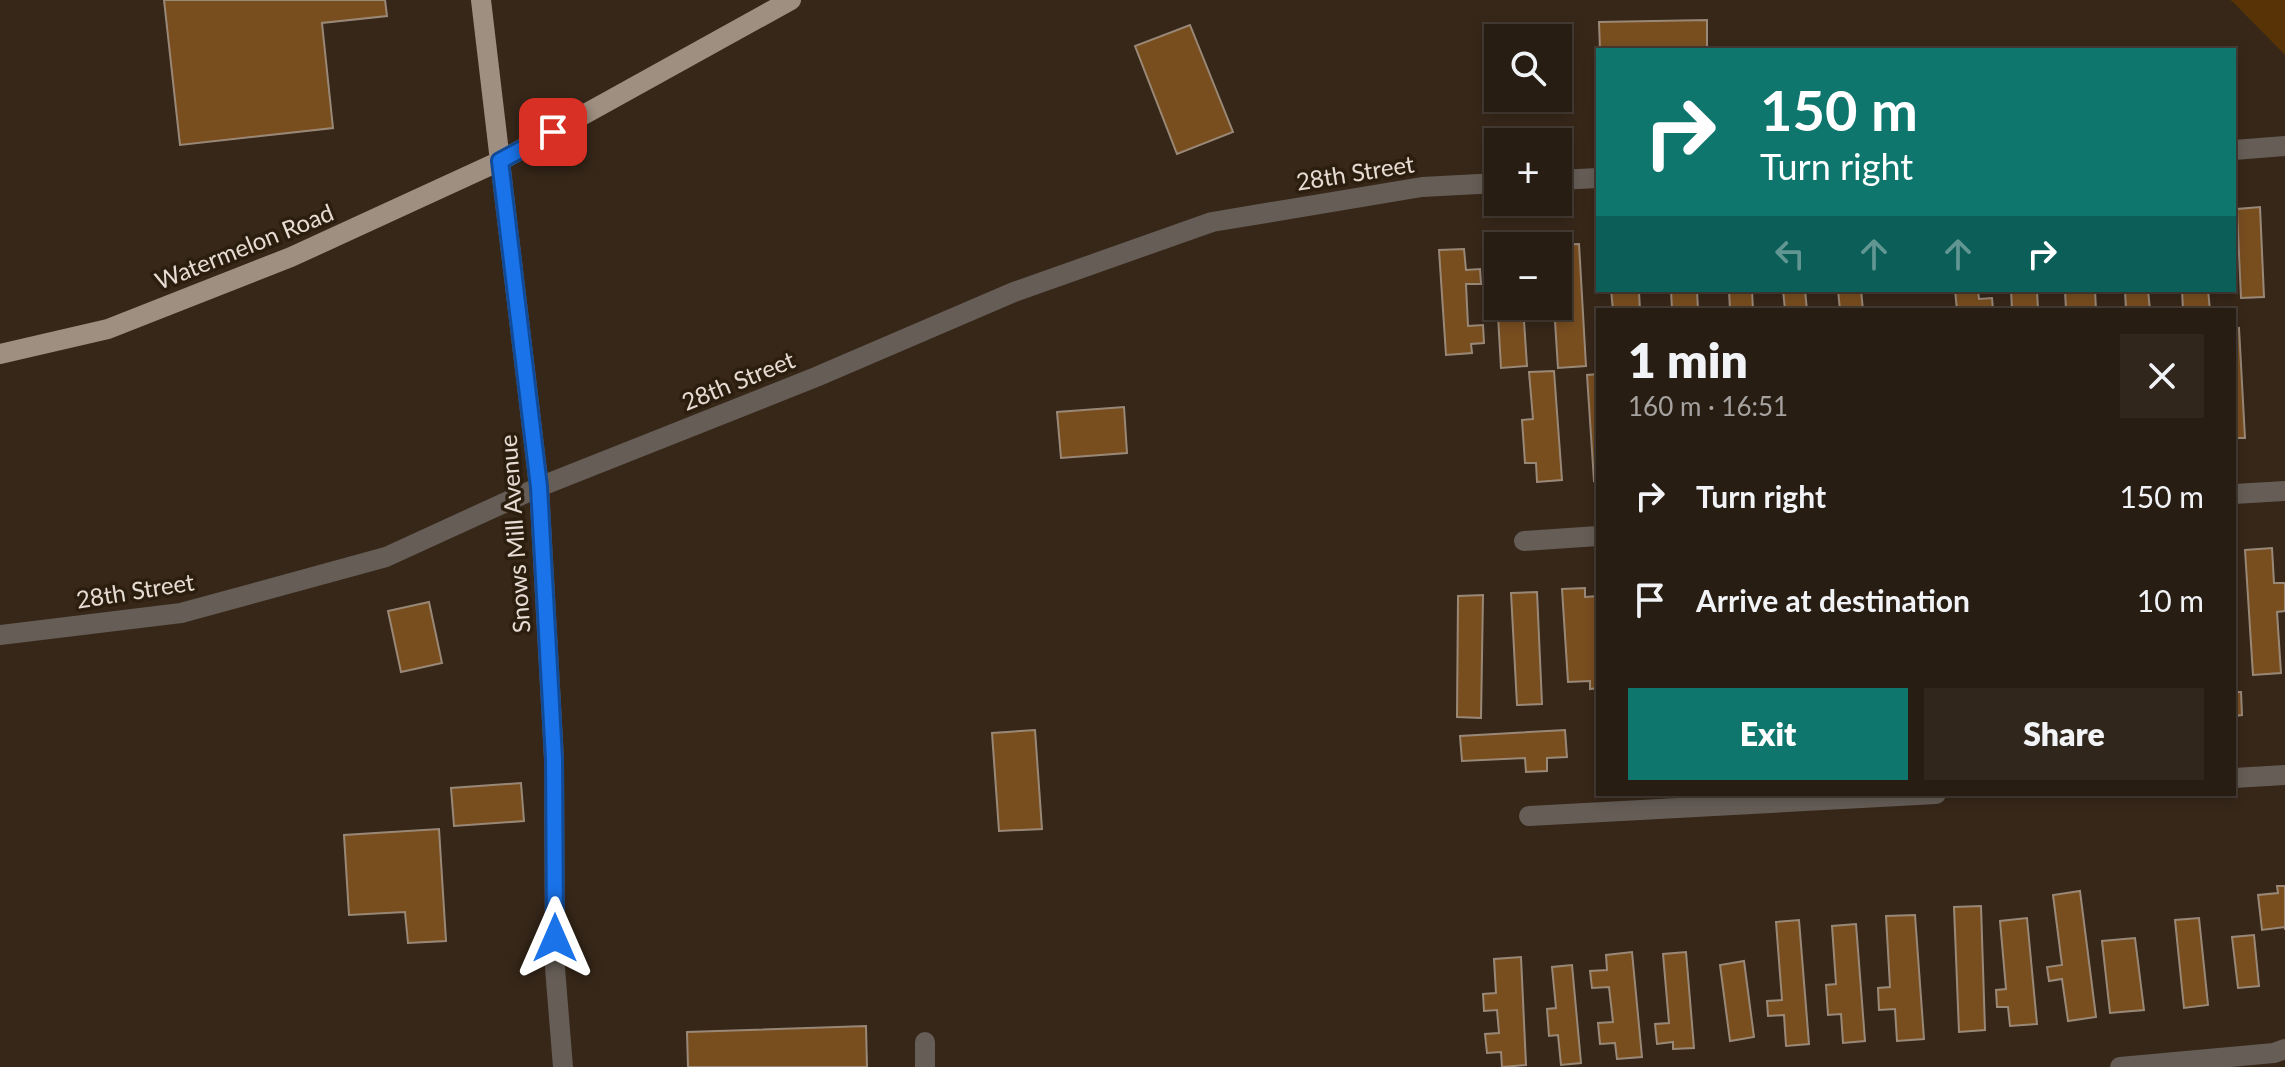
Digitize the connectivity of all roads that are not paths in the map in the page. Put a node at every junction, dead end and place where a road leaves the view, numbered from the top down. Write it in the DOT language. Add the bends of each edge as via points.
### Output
graph roads {
  1 [pos="481,0"];
  2 [pos="791,0"];
  3 [pos="2285,146"];
  4 [pos="2236,150"];
  5 [pos="500,161"];
  6 [pos="1596,178"];
  7 [pos="1572,179"];
  8 [pos="1484,184"];
  9 [pos="0,354"];
  10 [pos="539,487"];
  11 [pos="2285,491"];
  12 [pos="2236,494"];
  13 [pos="1596,536"];
  14 [pos="1524,541"];
  15 [pos="0,635"];
  16 [pos="2285,775"];
  17 [pos="2236,778"];
  18 [pos="1899,796"];
  19 [pos="1529,816"];
  20 [pos="925,1042"];
  21 [pos="2285,1049"];
  22 [pos="563,1067"];
  23 [pos="925,1067"];
  24 [pos="2120,1067"];
  1 -- 5 [label="main road, Snows Mill Avenue"];
  2 -- 5 [label="main road, Watermelon Road"];
  3 -- 4 [label="street"];
  5 -- 9 [label="main road, Watermelon Road" via="291,257 108,329"];
  5 -- 10 [label="street, Snows Mill Avenue"];
  6 -- 7 [label="street"];
  8 -- 10 [label="street, 28th Street" via="1422,187 1212,222 1014,292"];
  10 -- 15 [label="street, 28th Street" via="386,557 181,613"];
  10 -- 22 [label="street, Snows Mill Avenue"];
  11 -- 12 [label="street"];
  13 -- 14 [label="street"];
  16 -- 17 [label="street"];
  18 -- 19 [label="street"];
  20 -- 23 [label="street"];
  21 -- 24 [label="street"];
}
